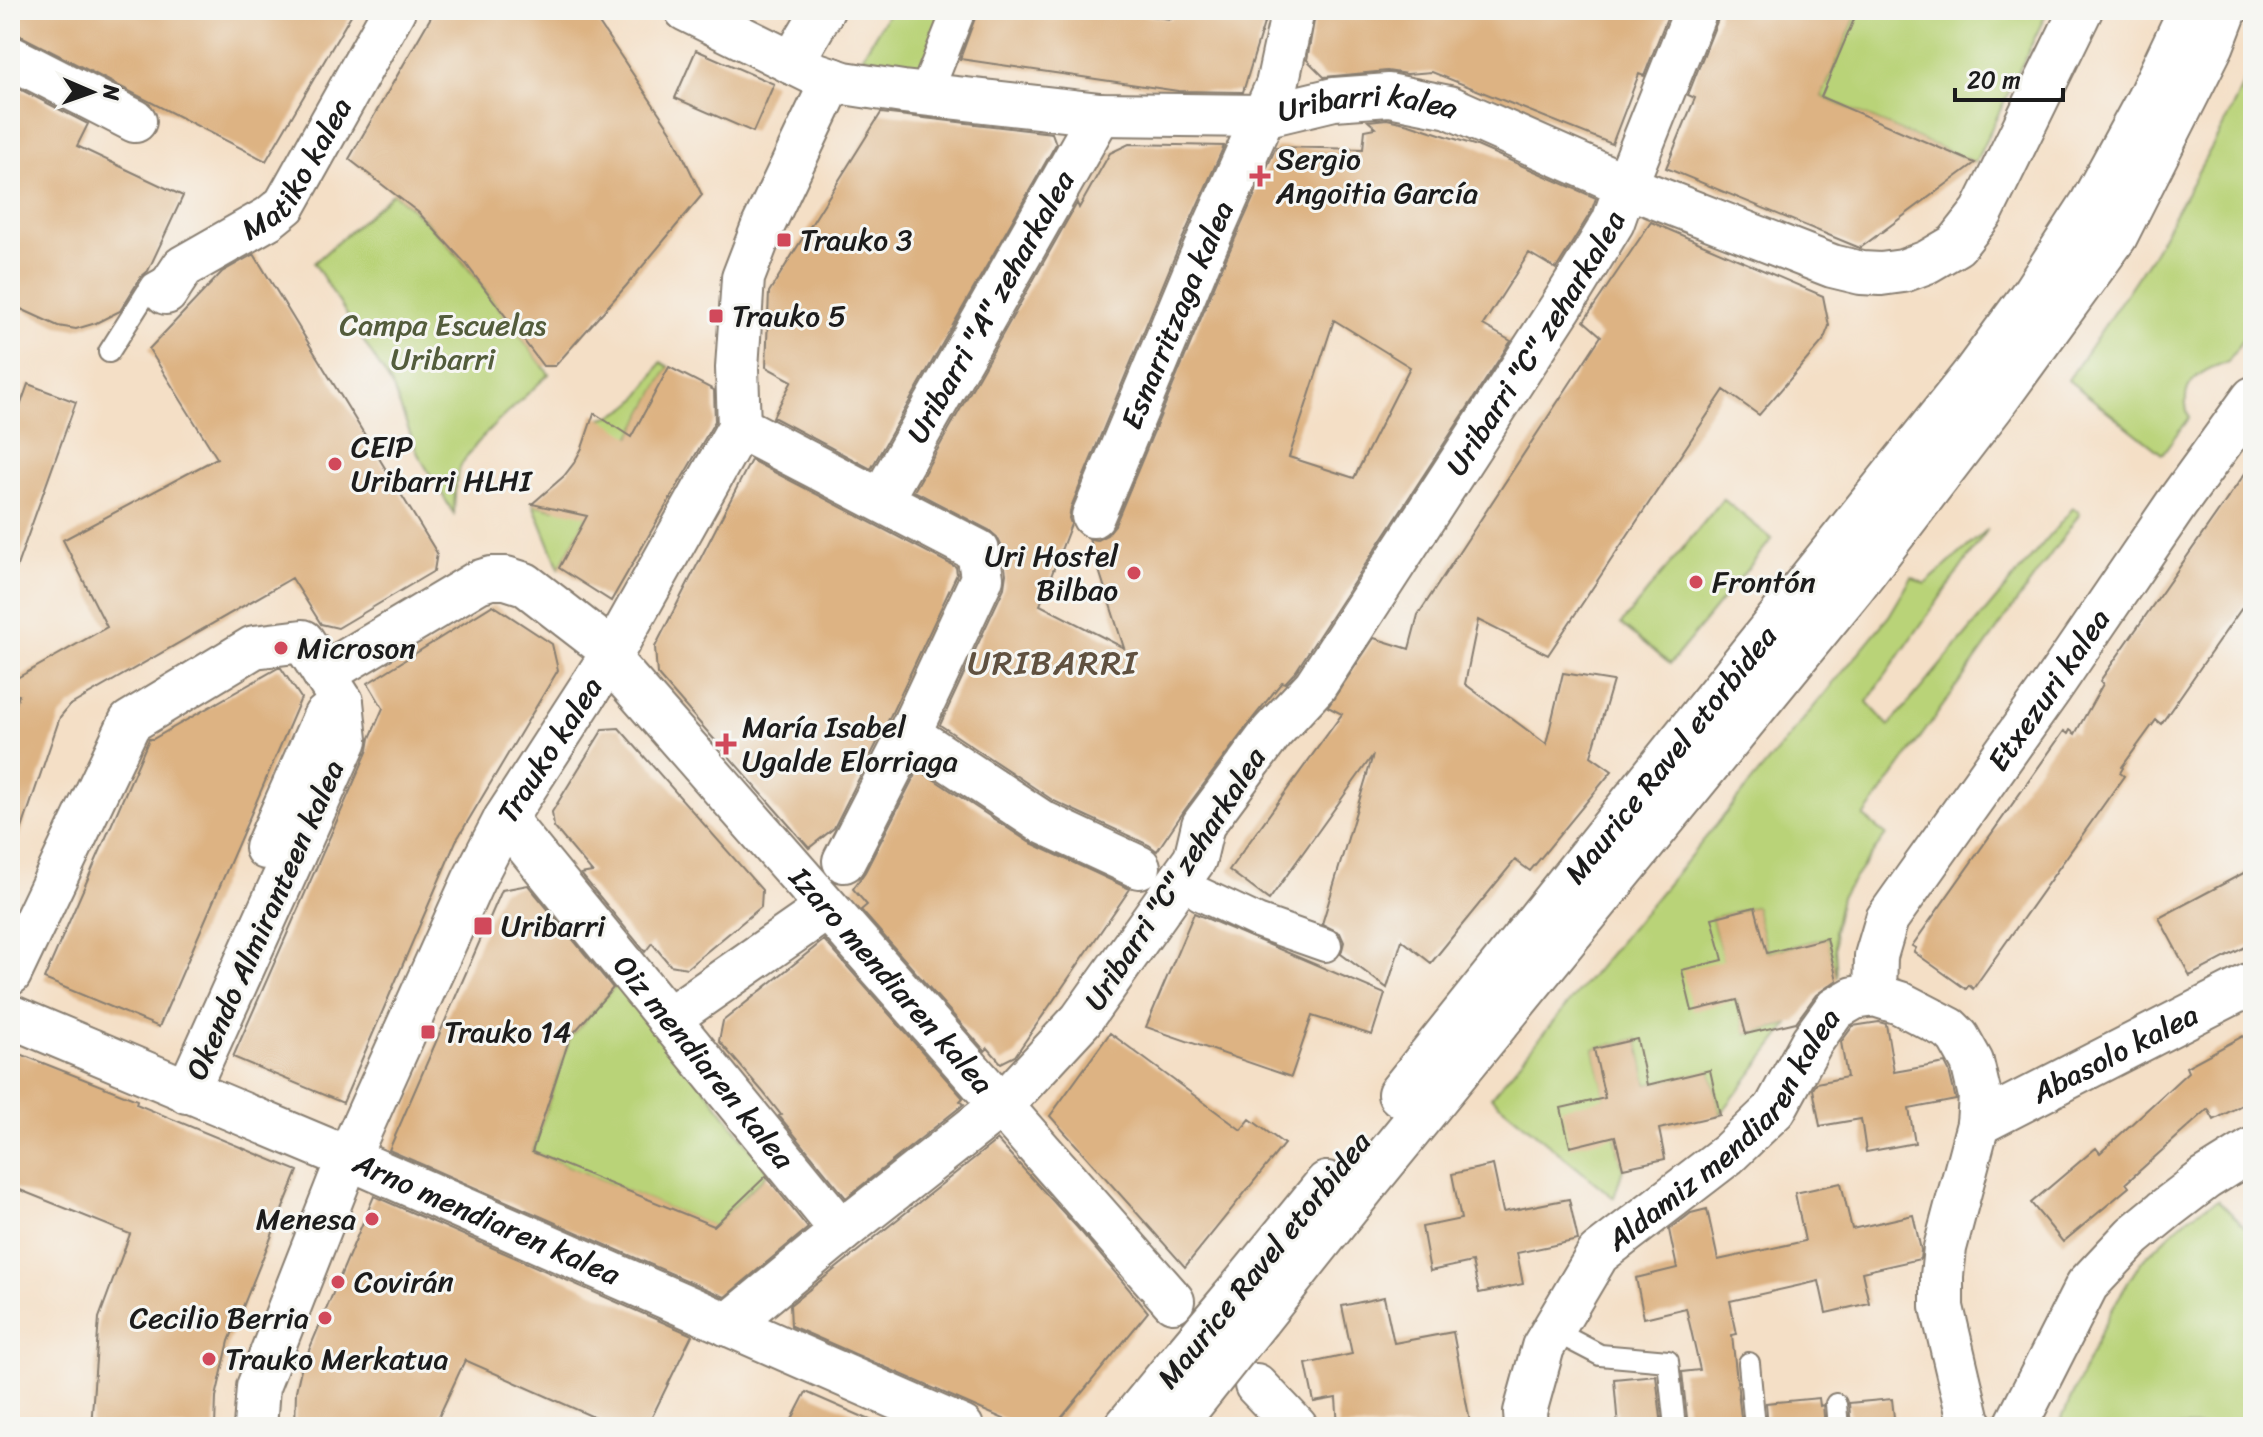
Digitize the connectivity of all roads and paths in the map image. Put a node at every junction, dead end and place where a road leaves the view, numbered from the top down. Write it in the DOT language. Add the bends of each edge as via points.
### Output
graph roads {
  1 [pos="394,10"];
  2 [pos="686,10"];
  3 [pos="823,10"];
  4 [pos="959,10"];
  5 [pos="1293,10"];
  6 [pos="1696,10"];
  7 [pos="2081,10"];
  8 [pos="2191,10"];
  9 [pos="2225,10"];
  10 [pos="10,57"];
  11 [pos="792,63"];
  12 [pos="833,79"];
  13 [pos="917,85"];
  14 [pos="1100,114"];
  15 [pos="1263,116"];
  16 [pos="135,121"];
  17 [pos="1626,185"];
  18 [pos="175,280"];
  19 [pos="109,352"];
  20 [pos="2253,398"];
  21 [pos="739,427"];
  22 [pos="881,500"];
  23 [pos="1093,516"];
  24 [pos="491,578"];
  25 [pos="611,656"];
  26 [pos="333,688"];
  27 [pos="909,734"];
  28 [pos="505,819"];
  29 [pos="844,861"];
  30 [pos="1139,867"];
  31 [pos="1200,894"];
  32 [pos="826,909"];
  33 [pos="1325,945"];
  34 [pos="2253,961"];
  35 [pos="10,974"];
  36 [pos="2253,983"];
  37 [pos="1875,995"];
  38 [pos="10,1016"];
  39 [pos="668,1019"];
  40 [pos="176,1087"];
  41 [pos="1002,1105"];
  42 [pos="1979,1110"];
  43 [pos="2253,1149"];
  44 [pos="348,1158"];
  45 [pos="842,1231"];
  46 [pos="1173,1301"];
  47 [pos="1245,1309"];
  48 [pos="728,1325"];
  49 [pos="1552,1330"];
  50 [pos="1749,1363"];
  51 [pos="1190,1377"];
  52 [pos="1256,1385"];
  53 [pos="1836,1404"];
  54 [pos="255,1427"];
  55 [pos="962,1427"];
  56 [pos="1127,1427"];
  57 [pos="1172,1427"];
  58 [pos="1296,1427"];
  59 [pos="1526,1427"];
  60 [pos="1675,1427"];
  61 [pos="1755,1427"];
  62 [pos="1838,1427"];
  63 [pos="1973,1427"];
  64 [pos="2015,1427"];
  1 -- 18 [label="street, Matiko kalea" via="285,205"];
  2 -- 11 [label="street, Uribarri kalea"];
  3 -- 11 [label="street"];
  4 -- 13 [label="street"];
  5 -- 15 [label="street, Esnarritzaga kalea" via="1277,85"];
  6 -- 17 [label="street, Uribarri \"C\" zeharkalea"];
  7 -- 17 [label="street, Uribarri kalea" via="1982,212 1956,245 1927,262 1881,274 1832,266"];
  8 -- 47 [label="main road, Maurice Ravel etorbidea" via="2092,204 2035,292 1353,1152"];
  9 -- 47 [label="main road, Maurice Ravel etorbidea" via="2115,236 1992,405 1853,586 1366,1183"];
  10 -- 16 [label="street"];
  11 -- 12 [label="street, Uribarri kalea"];
  12 -- 13 [label="street, Uribarri kalea"];
  12 -- 21 [label="street" via="743,278"];
  13 -- 14 [label="street, Uribarri kalea"];
  14 -- 15 [label="street, Uribarri kalea"];
  14 -- 22 [label="street, Uribarri \"A\" zeharkalea"];
  15 -- 17 [label="street, Uribarri kalea" via="1334,99 1389,95 1449,107"];
  15 -- 23 [label="street, Esnarritzaga kalea"];
  17 -- 41 [label="street, Uribarri \"C\" zeharkalea" via="1613,222 1561,307 1315,686 1272,732 1203,825 1195,859 1081,1020"];
  18 -- 19 [label="lane" via="152,284"];
  20 -- 37 [label="street, Etxezuri kalea" via="1887,919 1876,956"];
  21 -- 22 [label="street"];
  21 -- 25 [label="street, Trauko kalea"];
  22 -- 27 [label="street" via="978,551 982,578"];
  24 -- 25 [label="street, Izaro mendiaren kalea" via="525,584"];
  24 -- 26 [label="street, Okendo Almiranteen kalea" via="478,582"];
  25 -- 28 [label="street, Trauko kalea"];
  25 -- 32 [label="street, Izaro mendiaren kalea"];
  26 -- 35 [label="street" via="303,641 254,647 130,722"];
  26 -- 40 [label="street, Okendo Almiranteen kalea"];
  27 -- 29 [label="street"];
  27 -- 30 [label="street" via="1042,822"];
  28 -- 39 [label="street, Oiz mendiaren kalea"];
  28 -- 44 [label="street, Trauko kalea"];
  31 -- 33 [label="street"];
  32 -- 39 [label="street"];
  32 -- 41 [label="street, Izaro mendiaren kalea"];
  34 -- 42 [label="street, Abasolo kalea"];
  36 -- 42 [label="street, Abasolo kalea"];
  37 -- 42 [label="street, Aldamiz mendiaren kalea" via="1900,1003 1958,1037 1972,1062"];
  37 -- 49 [label="street, Aldamiz mendiaren kalea" via="1854,998 1835,1009 1775,1109 1728,1154 1598,1254"];
  38 -- 40 [label="street, Arno mendiaren kalea"];
  39 -- 45 [label="street, Oiz mendiaren kalea"];
  40 -- 44 [label="street, Arno mendiaren kalea"];
  41 -- 45 [label="street, Uribarri \"C\" zeharkalea"];
  41 -- 46 [label="street, Izaro mendiaren kalea"];
  42 -- 63 [label="street" via="1942,1276 1942,1307"];
  43 -- 64 [label="street" via="2167,1208 2087,1285"];
  44 -- 48 [label="street, Arno mendiaren kalea"];
  44 -- 54 [label="street, Trauko kalea" via="258,1387"];
  45 -- 48 [label="street, Uribarri \"C\" zeharkalea"];
  47 -- 51 [label="main road, Maurice Ravel etorbidea, bridge"];
  48 -- 55 [label="street, Arno mendiaren kalea"];
  49 -- 59 [label="street, Aldamiz mendiaren kalea" via="1525,1412"];
  49 -- 60 [label="lane" via="1600,1355 1668,1361"];
  50 -- 61 [label="lane"];
  51 -- 56 [label="main road, Maurice Ravel etorbidea"];
  51 -- 57 [label="main road, Maurice Ravel etorbidea"];
  52 -- 58 [label="street"];
  53 -- 62 [label="lane"];
}
